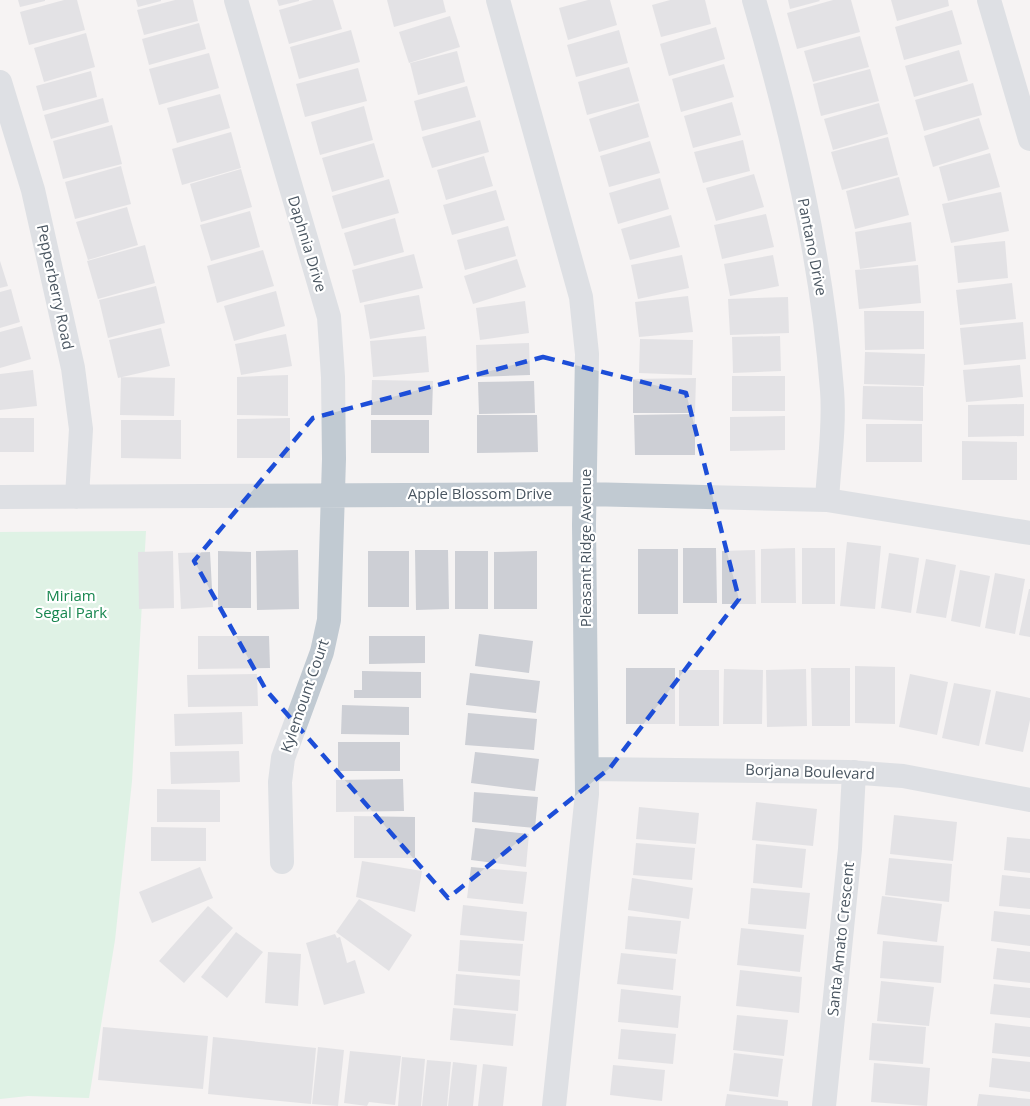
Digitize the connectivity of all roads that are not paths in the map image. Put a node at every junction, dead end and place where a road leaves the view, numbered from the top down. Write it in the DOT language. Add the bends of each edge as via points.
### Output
graph roads {
  1 [pos="236,0"];
  2 [pos="498,0"];
  3 [pos="754,0"];
  4 [pos="989,0"];
  5 [pos="0,82"];
  6 [pos="1030,139"];
  7 [pos="586,494"];
  8 [pos="334,495"];
  9 [pos="0,497"];
  10 [pos="77,497"];
  11 [pos="827,500"];
  12 [pos="1030,534"];
  13 [pos="588,769"];
  14 [pos="854,772"];
  15 [pos="1030,800"];
  16 [pos="282,862"];
  17 [pos="554,1106"];
  18 [pos="824,1106"];
  1 -- 8 [label="street, Daphnia Drive" via="329,316"];
  2 -- 7 [label="street, Pleasant Ridge Avenue" via="580,297 587,354"];
  3 -- 11 [label="street, Pantano Drive" via="775,70 820,274 832,393"];
  4 -- 6 [label="street"];
  5 -- 10 [label="street, Pepperberry Road" via="33,190 72,368 81,429"];
  7 -- 8 [label="street, Apple Blossom Drive"];
  7 -- 11 [label="street, Apple Blossom Drive"];
  7 -- 13 [label="street, Pleasant Ridge Avenue"];
  8 -- 10 [label="street, Apple Blossom Drive"];
  8 -- 16 [label="street, Kylemount Court" via="327,636 286,746 281,770"];
  9 -- 10 [label="street, Apple Blossom Drive"];
  11 -- 12 [label="street, Apple Blossom Drive"];
  13 -- 14 [label="street, Borjana Boulevard"];
  13 -- 17 [label="street, Pleasant Ridge Avenue"];
  14 -- 15 [label="street, Borjana Boulevard" via="903,776"];
  14 -- 18 [label="street, Santa Amato Crescent"];
}
